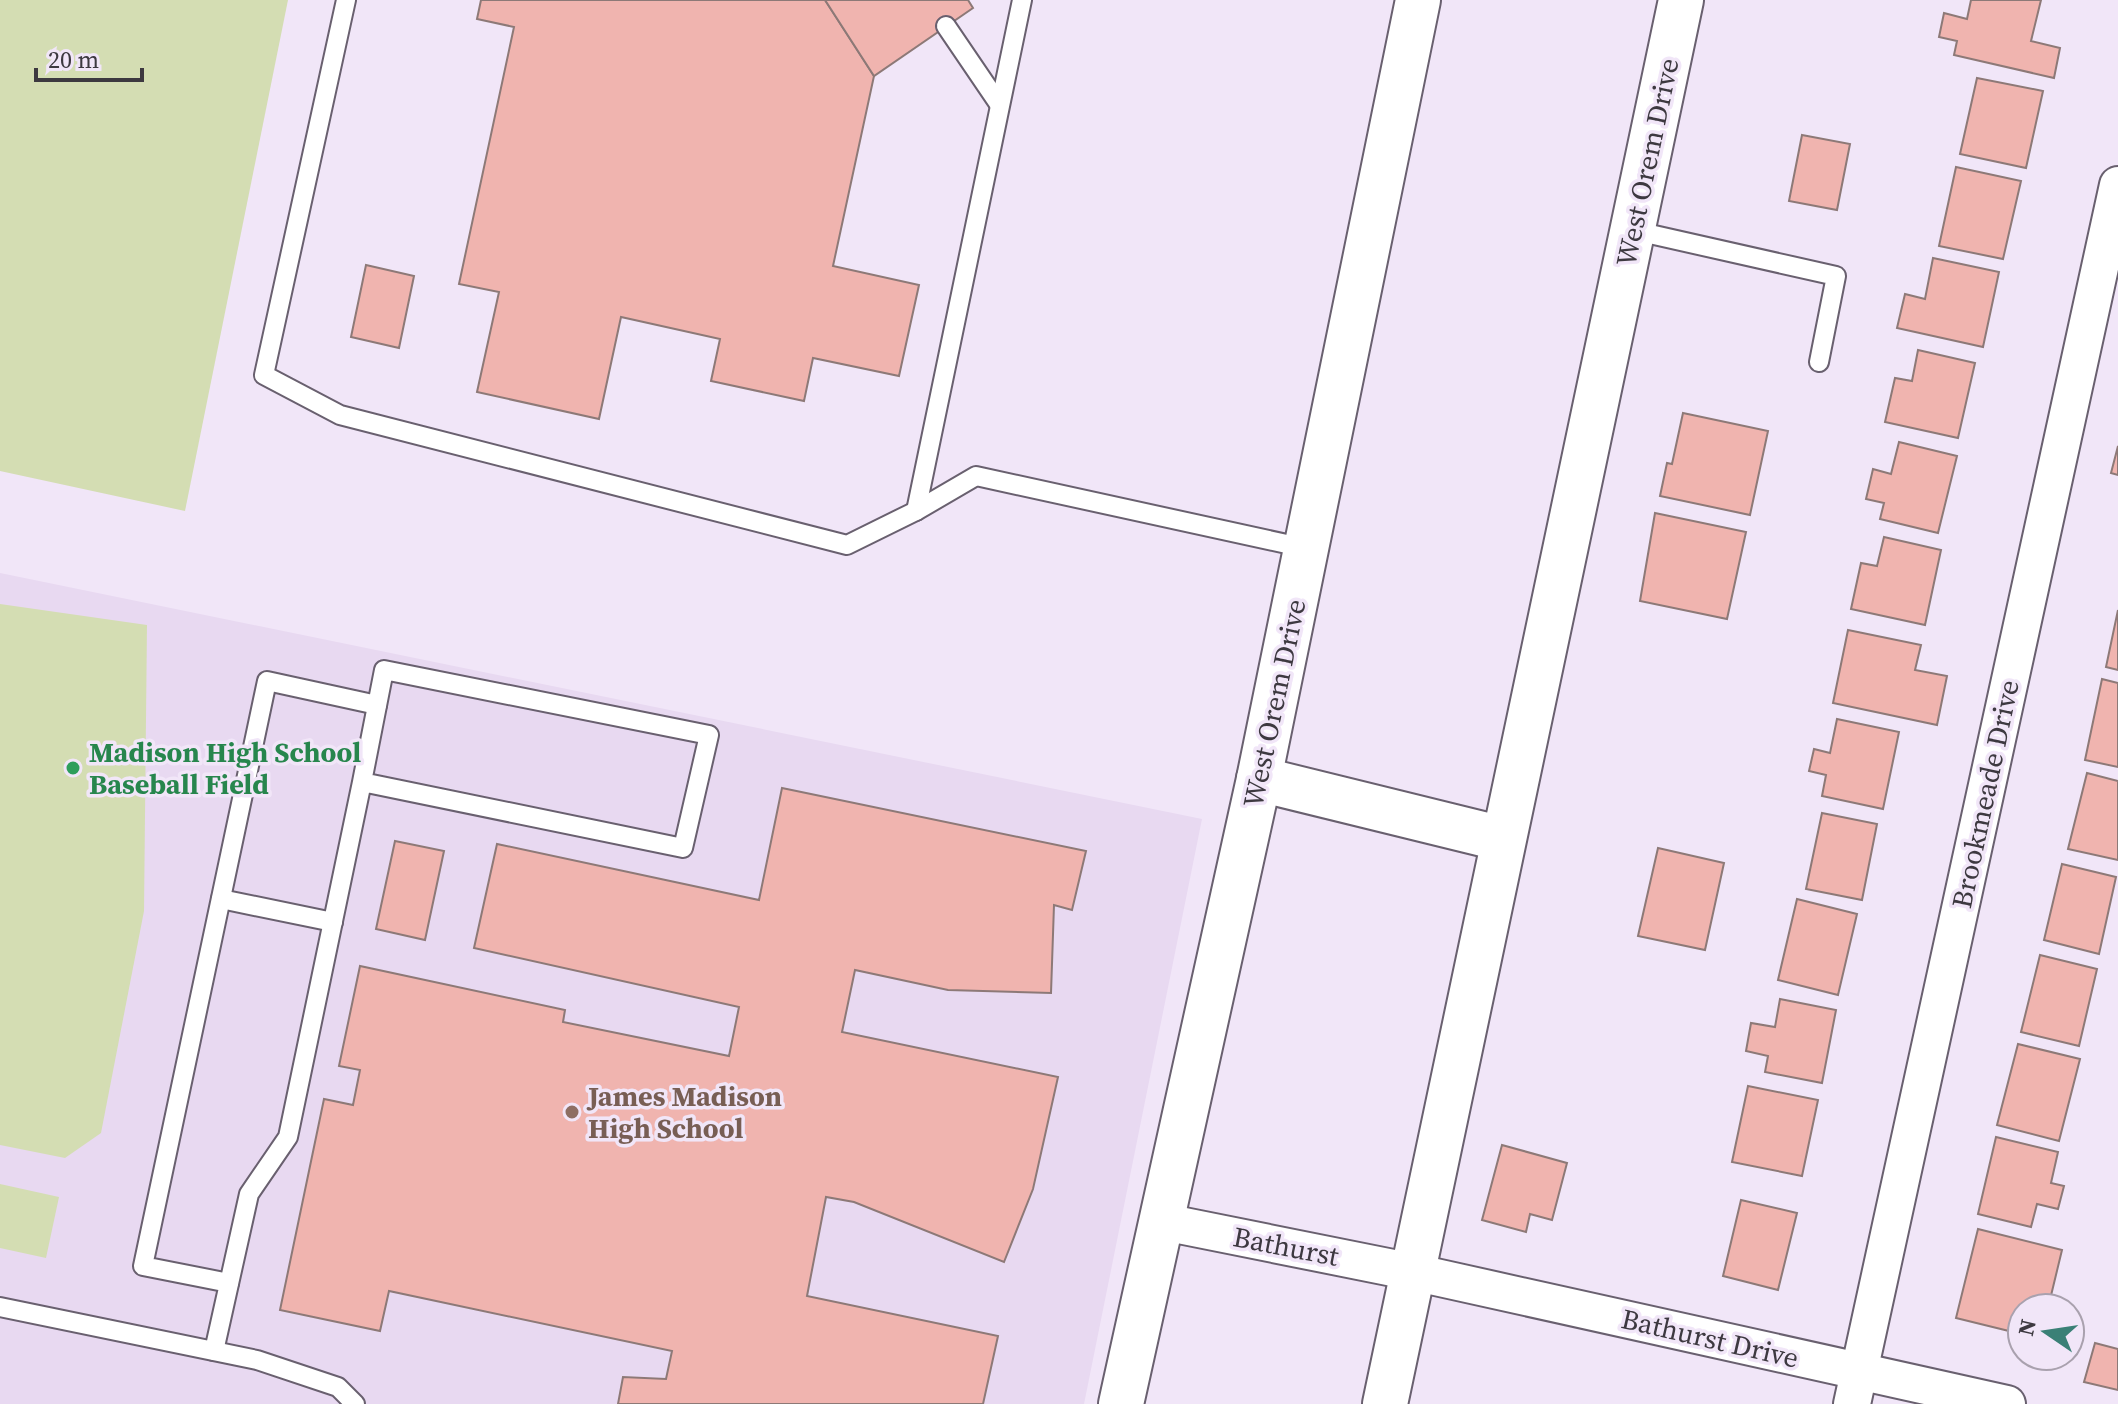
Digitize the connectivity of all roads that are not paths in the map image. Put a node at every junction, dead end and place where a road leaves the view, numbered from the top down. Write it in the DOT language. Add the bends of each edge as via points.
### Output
graph roads {
  1 [pos="346,0"];
  2 [pos="1022,0"];
  3 [pos="1418,0"];
  4 [pos="1681,0"];
  5 [pos="946,26"];
  6 [pos="999,104"];
  7 [pos="2118,185"];
  8 [pos="1632,230"];
  9 [pos="1819,362"];
  10 [pos="916,511"];
  11 [pos="1305,548"];
  12 [pos="377,705"];
  13 [pos="1259,779"];
  14 [pos="362,782"];
  15 [pos="1503,839"];
  16 [pos="221,899"];
  17 [pos="333,922"];
  18 [pos="1159,1221"];
  19 [pos="1413,1272"];
  20 [pos="229,1283"];
  21 [pos="0,1307"];
  22 [pos="214,1351"];
  23 [pos="1856,1388"];
  24 [pos="355,1404"];
  25 [pos="1121,1404"];
  26 [pos="1385,1404"];
  27 [pos="2007,1404"];
  1 -- 10 [label="lane" via="264,375 340,415 847,545"];
  2 -- 6 [label="lane"];
  3 -- 11 [label="main road, West Orem Drive"];
  4 -- 8 [label="main road, West Orem Drive"];
  5 -- 6 [label="lane"];
  6 -- 10 [label="lane"];
  7 -- 23 [label="street, Brookmeade Drive"];
  8 -- 9 [label="lane" via="1836,276"];
  8 -- 15 [label="main road, West Orem Drive"];
  10 -- 11 [label="lane" via="976,476"];
  11 -- 13 [label="main road, West Orem Drive"];
  12 -- 14 [label="lane"];
  12 -- 14 [label="lane" via="384,670 709,735 683,848"];
  12 -- 16 [label="lane" via="267,681"];
  13 -- 15 [label="main road"];
  13 -- 18 [label="main road, West Orem Drive"];
  14 -- 17 [label="lane"];
  15 -- 19 [label="main road, West Orem Drive"];
  16 -- 17 [label="lane"];
  16 -- 20 [label="lane" via="143,1266"];
  17 -- 20 [label="lane" via="288,1137 249,1194"];
  18 -- 19 [label="street, Bathurst"];
  18 -- 25 [label="main road, West Orem Drive"];
  19 -- 23 [label="street, Bathurst Drive"];
  19 -- 26 [label="main road, West Orem Drive"];
  20 -- 22 [label="lane"];
  21 -- 22 [label="lane"];
  22 -- 24 [label="lane" via="338,1387"];
  23 -- 27 [label="street, Bathurst Drive"];
}
